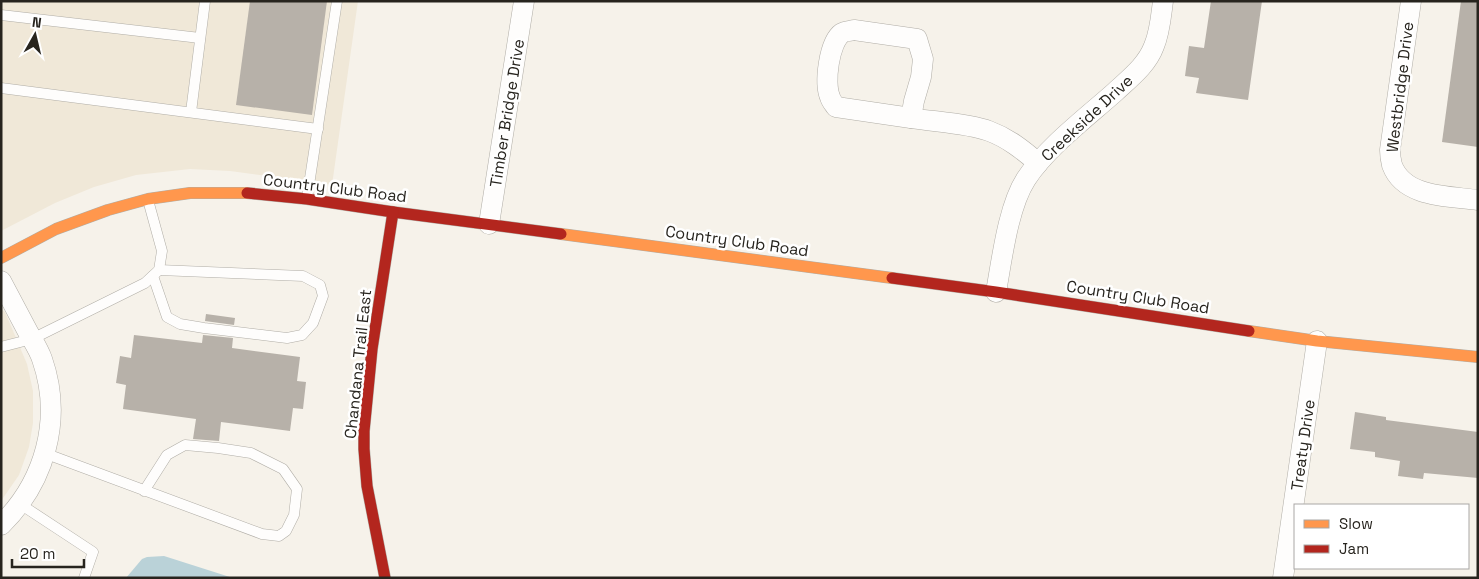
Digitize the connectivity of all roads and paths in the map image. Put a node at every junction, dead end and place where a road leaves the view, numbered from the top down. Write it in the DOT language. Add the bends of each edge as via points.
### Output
graph roads {
  1 [pos="205,1"];
  2 [pos="338,1"];
  3 [pos="524,1"];
  4 [pos="1163,1"];
  5 [pos="1411,1"];
  6 [pos="1,15"];
  7 [pos="200,38"];
  8 [pos="1,88"];
  9 [pos="191,112"];
  10 [pos="911,118"];
  11 [pos="318,129"];
  12 [pos="1038,163"];
  13 [pos="148,199"];
  14 [pos="307,199"];
  15 [pos="1478,200"];
  16 [pos="393,212"];
  17 [pos="489,224"];
  18 [pos="1,258"];
  19 [pos="156,273"];
  20 [pos="1,281"];
  21 [pos="996,292"];
  22 [pos="32,339"];
  23 [pos="1318,341"];
  24 [pos="1,347"];
  25 [pos="1478,357"];
  26 [pos="44,453"];
  27 [pos="144,491"];
  28 [pos="20,504"];
  29 [pos="1295,504"];
  30 [pos="1294,508"];
  31 [pos="1,525"];
  32 [pos="84,578"];
  33 [pos="385,578"];
  34 [pos="1284,578"];
  1 -- 7 [label="lane"];
  2 -- 11 [label="lane"];
  3 -- 17 [label="street, Timber Bridge Drive"];
  4 -- 12 [label="street, Creekside Drive" via="1160,27 1145,62"];
  5 -- 15 [label="street, Westbridge Drive" via="1390,150 1392,165 1399,178 1410,187"];
  6 -- 7 [label="lane"];
  7 -- 9 [label="lane"];
  8 -- 9 [label="lane"];
  9 -- 11 [label="lane"];
  10 -- 10 [label="street" via="836,107 828,88 829,61 836,39 843,32 854,30 917,39 923,58 922,77"];
  10 -- 12 [label="street" via="988,131 1009,141"];
  11 -- 14 [label="lane"];
  12 -- 21 [label="street, Creekside Drive" via="1016,199"];
  13 -- 14 [label="street, Country Club Road" via="190,193 248,193"];
  13 -- 18 [label="street, Country Club Road" via="56,229"];
  13 -- 19 [label="lane" via="162,252"];
  14 -- 16 [label="street, Country Club Road"];
  16 -- 17 [label="street, Country Club Road"];
  16 -- 33 [label="street, Chandana Trail East" via="371,359 364,432 367,480"];
  17 -- 21 [label="street, Country Club Road"];
  19 -- 19 [label="lane" via="167,317 180,324 226,331 287,338 302,335 313,323 323,296 320,285 303,276"];
  19 -- 22 [label="lane" via="145,283"];
  20 -- 22 [label="street"];
  21 -- 23 [label="street, Country Club Road"];
  22 -- 24 [label="lane"];
  22 -- 26 [label="street" via="42,358 51,409"];
  23 -- 25 [label="street, Country Club Road"];
  23 -- 29 [label="street, Treaty Drive"];
  26 -- 27 [label="lane"];
  26 -- 28 [label="street" via="31,489"];
  27 -- 27 [label="lane" via="262,534 279,536 294,515 297,489 283,469 251,453 185,445 167,455"];
  28 -- 31 [label="street"];
  28 -- 32 [label="lane" via="94,552"];
  30 -- 34 [label="street, Treaty Drive"];
}
